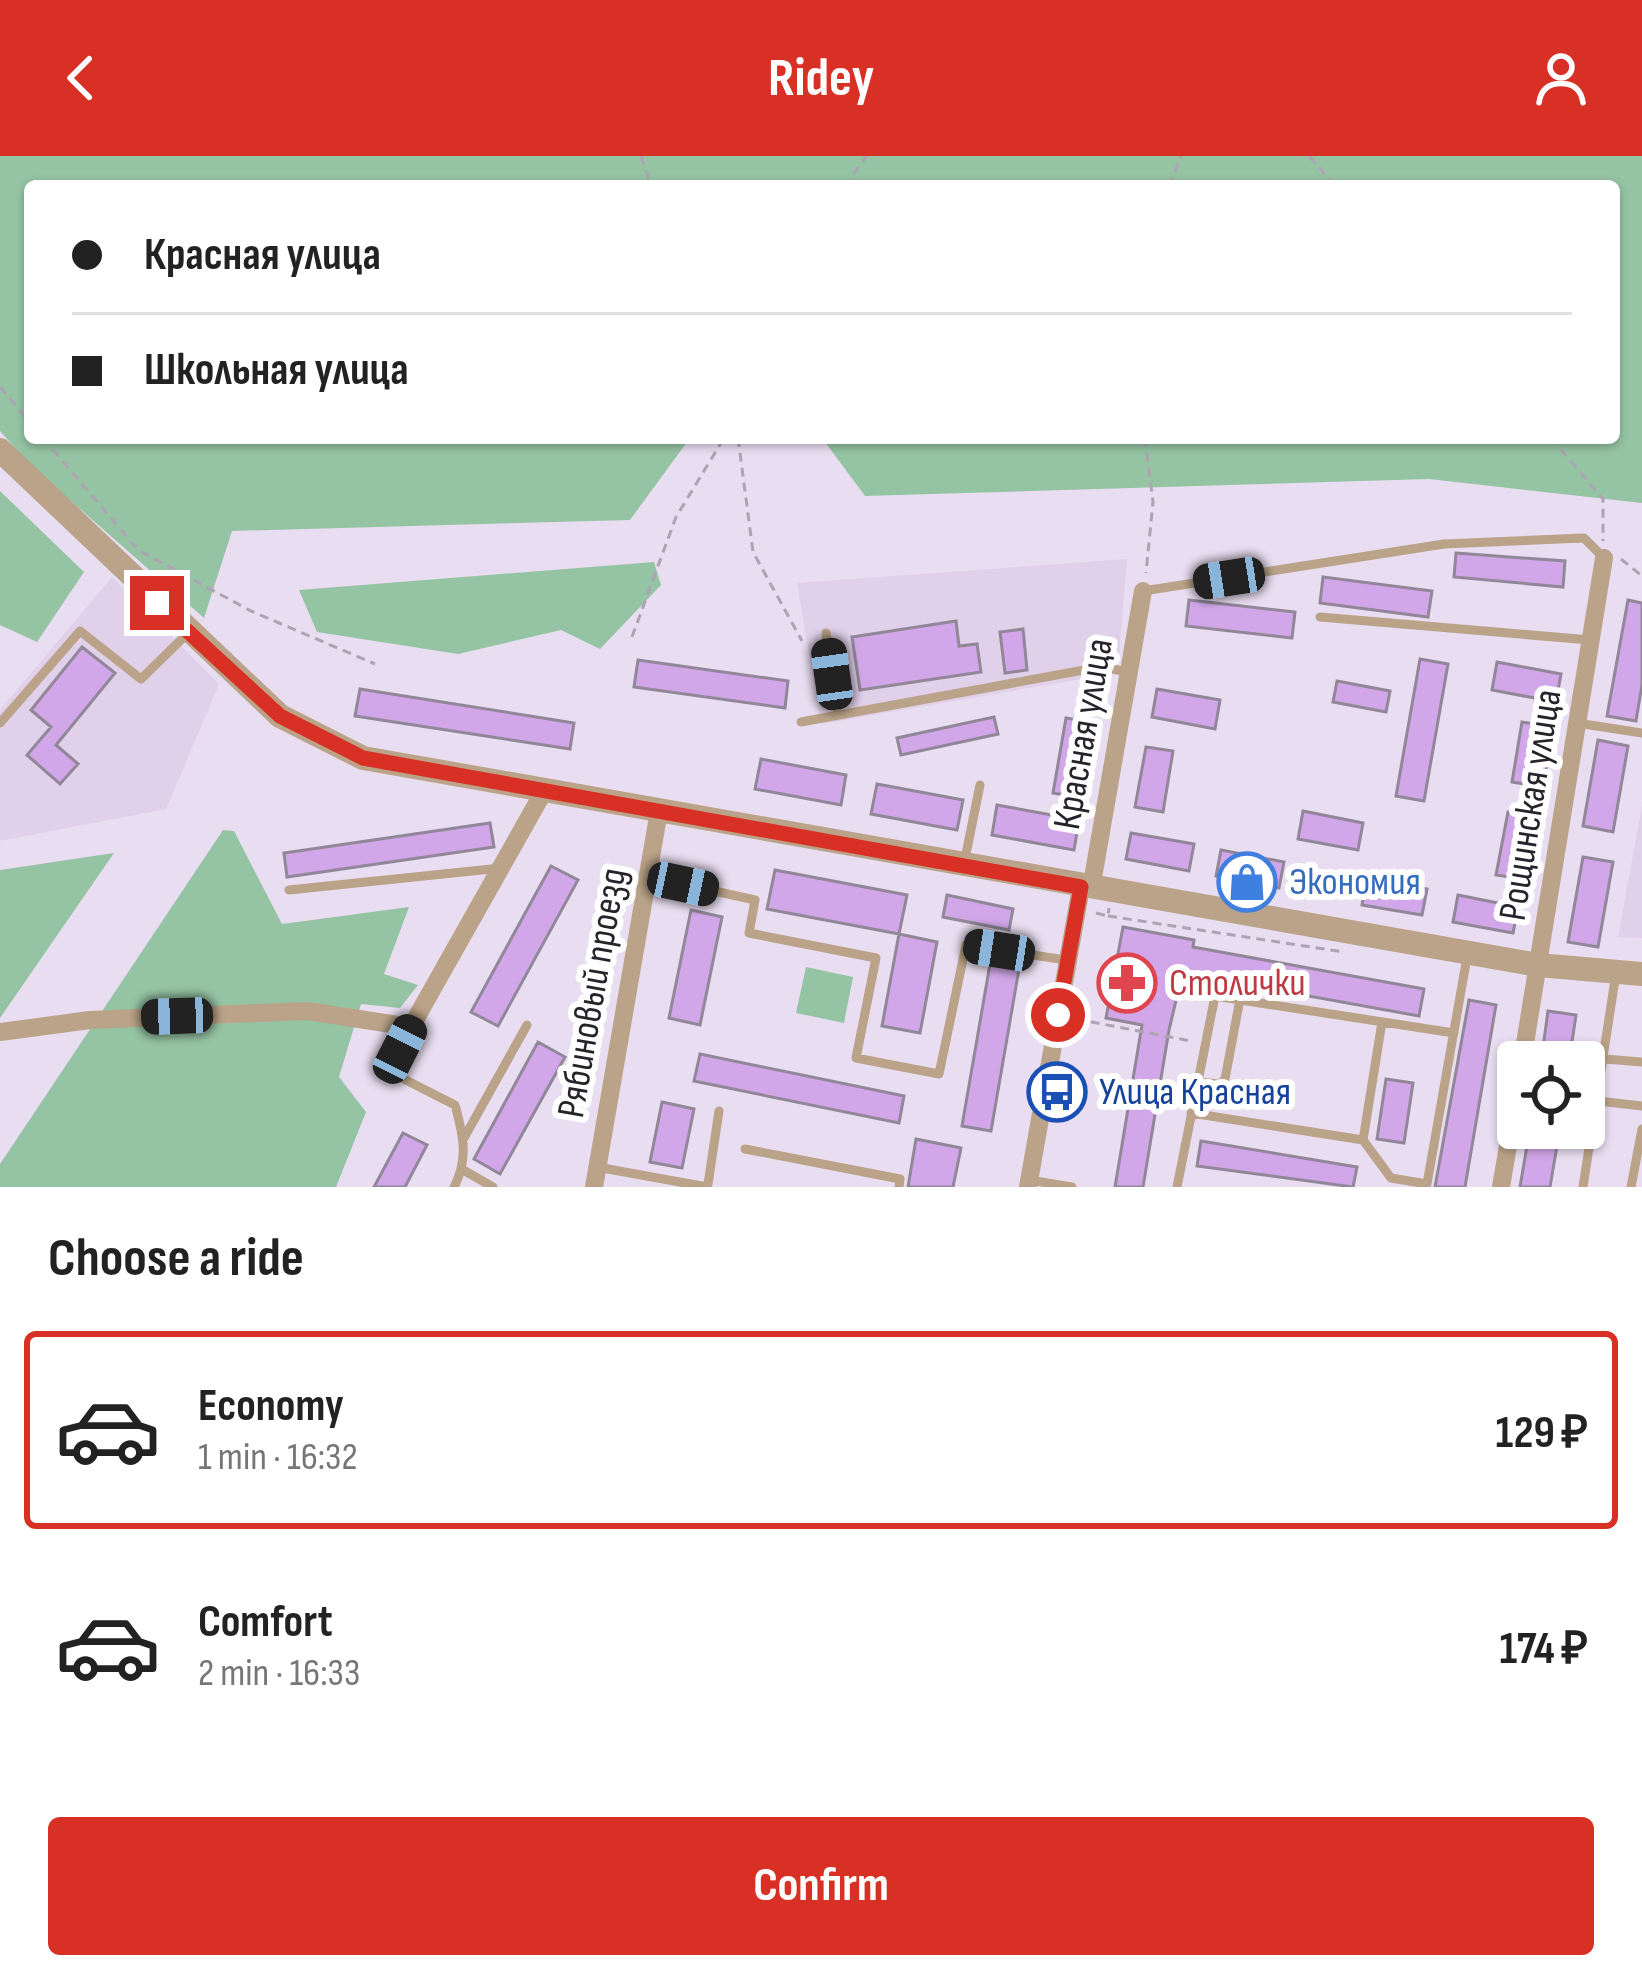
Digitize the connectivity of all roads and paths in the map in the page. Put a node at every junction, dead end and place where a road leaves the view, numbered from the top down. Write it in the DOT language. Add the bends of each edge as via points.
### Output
graph roads {
  1 [pos="867,156"];
  2 [pos="1309,156"];
  3 [pos="849,180"];
  4 [pos="1330,180"];
  5 [pos="0,388"];
  6 [pos="24,416"];
  7 [pos="48,444"];
  8 [pos="720,444"];
  9 [pos="739,444"];
  10 [pos="1146,444"];
  11 [pos="1556,444"];
  12 [pos="0,450"];
  13 [pos="1149,558"];
  14 [pos="1604,558"];
  15 [pos="1642,576"];
  16 [pos="1143,591"];
  17 [pos="1320,617"];
  18 [pos="188,633"];
  19 [pos="826,633"];
  20 [pos="632,637"];
  21 [pos="1591,640"];
  22 [pos="802,641"];
  23 [pos="375,664"];
  24 [pos="1129,672"];
  25 [pos="838,715"];
  26 [pos="801,722"];
  27 [pos="1577,722"];
  28 [pos="0,723"];
  29 [pos="1642,734"];
  30 [pos="980,785"];
  31 [pos="544,791"];
  32 [pos="658,811"];
  33 [pos="963,865"];
  34 [pos="501,868"];
  35 [pos="646,876"];
  36 [pos="1086,888"];
  37 [pos="289,890"];
  38 [pos="1108,916"];
  39 [pos="1468,952"];
  40 [pos="1352,954"];
  41 [pos="1066,960"];
  42 [pos="1538,965"];
  43 [pos="1616,972"];
  44 [pos="1642,974"];
  45 [pos="1240,999"];
  46 [pos="1058,1015"];
  47 [pos="1382,1022"];
  48 [pos="527,1025"];
  49 [pos="411,1027"];
  50 [pos="0,1032"];
  51 [pos="1454,1033"];
  52 [pos="1525,1041"];
  53 [pos="1204,1043"];
  54 [pos="1605,1059"];
  55 [pos="1642,1062"];
  56 [pos="1197,1082"];
  57 [pos="1605,1102"];
  58 [pos="1642,1106"];
  59 [pos="718,1111"];
  60 [pos="1191,1113"];
  61 [pos="1642,1129"];
  62 [pos="464,1138"];
  63 [pos="1363,1140"];
  64 [pos="746,1149"];
  65 [pos="1507,1149"];
  66 [pos="1590,1149"];
  67 [pos="463,1170"];
  68 [pos="596,1177"];
  69 [pos="1028,1183"];
  70 [pos="708,1186"];
  71 [pos="1426,1186"];
  72 [pos="454,1187"];
  73 [pos="493,1187"];
  74 [pos="899,1187"];
  75 [pos="1072,1187"];
  76 [pos="1177,1187"];
  77 [pos="1501,1187"];
  78 [pos="1583,1187"];
  79 [pos="1631,1187"];
  1 -- 3 [label="path"];
  2 -- 4 [label="path"];
  5 -- 6 [label="path"];
  7 -- 23 [label="path" via="138,550"];
  8 -- 20 [label="path" via="676,517"];
  9 -- 22 [label="path" via="753,552"];
  10 -- 13 [label="path"];
  11 -- 14 [label="path" via="1603,499"];
  12 -- 18 [label="street"];
  14 -- 15 [label="path" via="1626,560"];
  14 -- 16 [label="lane" via="1584,538 1444,544"];
  14 -- 21 [label="street, Рощинская улица"];
  16 -- 24 [label="street, Красная улица"];
  17 -- 21 [label="lane"];
  18 -- 28 [label="lane" via="141,679 80,631"];
  18 -- 31 [label="street" via="280,716 334,748"];
  19 -- 25 [label="lane"];
  21 -- 27 [label="street, Рощинская улица"];
  24 -- 25 [label="lane" via="1100,667"];
  24 -- 36 [label="street, Красная улица"];
  25 -- 26 [label="lane"];
  27 -- 29 [label="lane"];
  27 -- 42 [label="street, Рощинская улица"];
  30 -- 33 [label="lane"];
  31 -- 32 [label="street"];
  31 -- 34 [label="street"];
  32 -- 33 [label="street"];
  32 -- 35 [label="street, Рябиновый проезд"];
  33 -- 36 [label="street"];
  34 -- 37 [label="lane"];
  34 -- 49 [label="street"];
  35 -- 41 [label="lane" via="755,900 749,934 876,958 856,1058 939,1075 966,945"];
  35 -- 68 [label="street, Рябиновый проезд"];
  36 -- 39 [label="street"];
  36 -- 41 [label="street, Красная улица"];
  38 -- 40 [label="path"];
  39 -- 42 [label="street"];
  39 -- 51 [label="lane"];
  41 -- 46 [label="street, Красная улица"];
  42 -- 43 [label="street"];
  42 -- 52 [label="street, Рощинская улица"];
  43 -- 44 [label="street"];
  43 -- 54 [label="lane"];
  45 -- 47 [label="lane"];
  45 -- 53 [label="lane" via="1215,996"];
  45 -- 56 [label="lane" via="1225,1079"];
  46 -- 53 [label="path"];
  46 -- 69 [label="street, Красная улица"];
  47 -- 51 [label="lane"];
  47 -- 63 [label="lane"];
  48 -- 62 [label="lane"];
  49 -- 50 [label="street" via="307,1010"];
  49 -- 62 [label="lane" via="388,1072 455,1105"];
  51 -- 71 [label="lane"];
  53 -- 56 [label="lane"];
  54 -- 55 [label="lane"];
  56 -- 60 [label="lane"];
  57 -- 58 [label="lane"];
  59 -- 70 [label="lane"];
  60 -- 63 [label="lane"];
  60 -- 76 [label="lane"];
  61 -- 79 [label="lane"];
  62 -- 67 [label="lane"];
  63 -- 71 [label="lane" via="1391,1178"];
  64 -- 74 [label="lane" via="900,1179"];
  65 -- 77 [label="street"];
  66 -- 78 [label="lane"];
  67 -- 72 [label="lane"];
  67 -- 73 [label="lane"];
  68 -- 70 [label="lane"];
  69 -- 75 [label="lane"];
}
